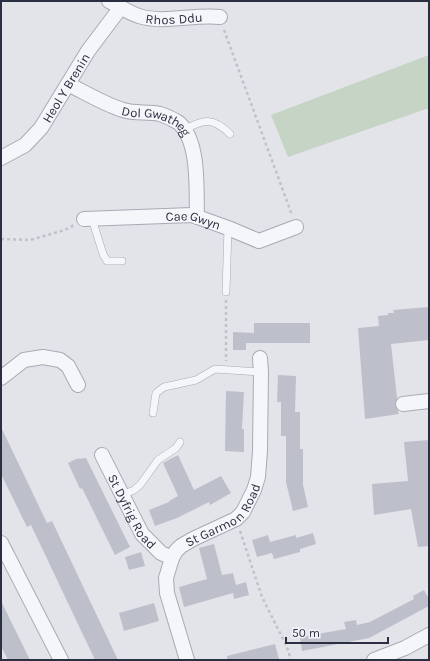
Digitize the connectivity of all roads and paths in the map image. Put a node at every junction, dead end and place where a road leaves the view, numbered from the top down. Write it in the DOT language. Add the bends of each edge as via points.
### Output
graph roads {
  1 [pos="115,4"];
  2 [pos="220,17"];
  3 [pos="68,84"];
  4 [pos="184,130"];
  5 [pos="230,134"];
  6 [pos="1,158"];
  7 [pos="197,217"];
  8 [pos="88,219"];
  9 [pos="296,227"];
  10 [pos="228,228"];
  11 [pos="1,239"];
  12 [pos="122,261"];
  13 [pos="226,292"];
  14 [pos="260,365"];
  15 [pos="226,370"];
  16 [pos="1,378"];
  17 [pos="78,385"];
  18 [pos="429,401"];
  19 [pos="403,404"];
  20 [pos="153,413"];
  21 [pos="180,442"];
  22 [pos="102,454"];
  23 [pos="122,495"];
  24 [pos="236,519"];
  25 [pos="1,544"];
  26 [pos="172,558"];
  27 [pos="429,635"];
  28 [pos="62,660"];
  29 [pos="187,660"];
  30 [pos="291,660"];
  31 [pos="374,660"];
  1 -- 2 [label="street, Rhos Ddu" via="139,16 152,19"];
  1 -- 3 [label="street, Heol Y Brenin"];
  2 -- 9 [label="path"];
  3 -- 4 [label="street, Dol Gwatheg" via="125,111 157,113 169,117 179,123"];
  3 -- 6 [label="street, Heol Y Brenin" via="34,136 25,145"];
  4 -- 5 [label="lane" via="198,122 209,122"];
  4 -- 7 [label="street, Dol Gwatheg" via="192,146 195,163"];
  7 -- 8 [label="street, Cae Gwyn" via="192,215"];
  7 -- 10 [label="street, Cae Gwyn"];
  8 -- 11 [label="path" via="65,230 30,240"];
  8 -- 12 [label="lane" via="107,261"];
  9 -- 10 [label="street, Cae Gwyn" via="259,241"];
  10 -- 13 [label="lane"];
  13 -- 15 [label="path"];
  14 -- 15 [label="lane"];
  14 -- 24 [label="street, St Garmon Road" via="258,477 248,503"];
  15 -- 20 [label="lane" via="215,369 196,380 164,387 156,393"];
  16 -- 17 [label="street" via="24,360 43,357 60,360 68,366"];
  18 -- 19 [label="street"];
  21 -- 23 [label="lane" via="176,448 158,460 140,485"];
  22 -- 23 [label="street, St Dyfrig Road"];
  23 -- 26 [label="street, St Dyfrig Road" via="142,534 161,553"];
  24 -- 26 [label="street, St Garmon Road" via="181,546"];
  24 -- 30 [label="path" via="262,597"];
  25 -- 28 [label="street"];
  26 -- 29 [label="street, St Garmon Road" via="166,578 167,593"];
  27 -- 31 [label="street"];
}
